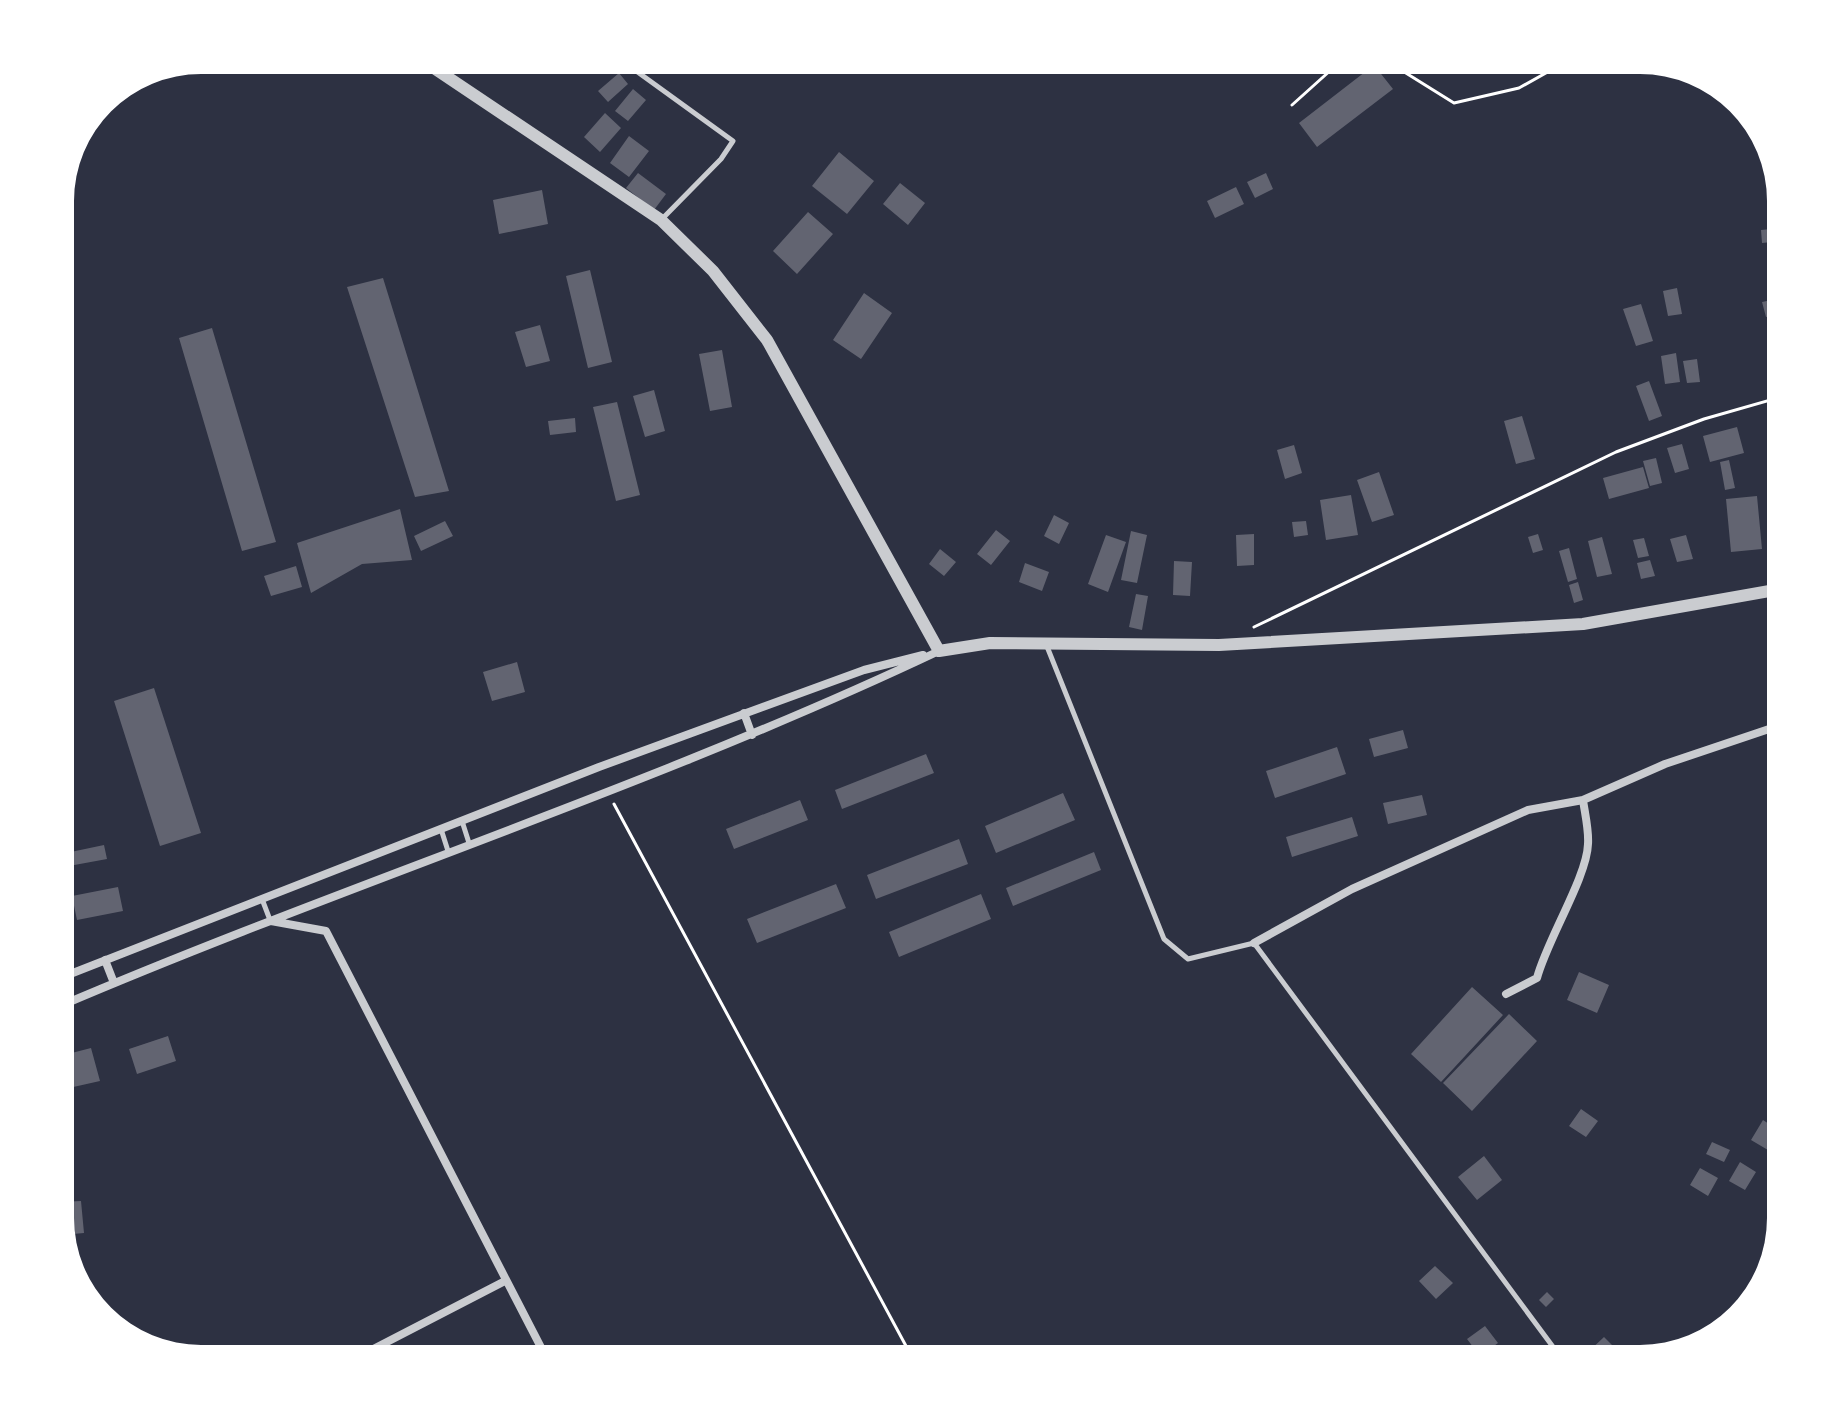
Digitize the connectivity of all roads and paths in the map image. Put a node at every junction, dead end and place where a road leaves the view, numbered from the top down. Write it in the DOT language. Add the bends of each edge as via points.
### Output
graph roads {
  1 [pos="443,74"];
  2 [pos="640,74"];
  3 [pos="1326,74"];
  4 [pos="1407,74"];
  5 [pos="1544,74"];
  6 [pos="1292,105"];
  7 [pos="661,220"];
  8 [pos="1767,401"];
  9 [pos="1767,591"];
  10 [pos="1247,631"];
  11 [pos="1045,643"];
  12 [pos="939,651"];
  13 [pos="744,713"];
  14 [pos="1767,730"];
  15 [pos="752,735"];
  16 [pos="607,791"];
  17 [pos="1583,800"];
  18 [pos="462,821"];
  19 [pos="441,829"];
  20 [pos="469,843"];
  21 [pos="448,851"];
  22 [pos="262,899"];
  23 [pos="270,920"];
  24 [pos="1254,943"];
  25 [pos="105,960"];
  26 [pos="74,972"];
  27 [pos="114,983"];
  28 [pos="1506,994"];
  29 [pos="74,1000"];
  30 [pos="505,1281"];
  31 [pos="381,1345"];
  32 [pos="539,1345"];
  33 [pos="905,1345"];
  34 [pos="1552,1345"];
  1 -- 7 [label="street"];
  2 -- 7 [label="lane" via="733,141"];
  3 -- 6 [label="path"];
  4 -- 5 [label="path" via="1454,103 1519,88"];
  7 -- 12 [label="street" via="713,271 767,340"];
  8 -- 10 [label="path" via="1616,452"];
  9 -- 11 [label="street" via="1583,624 1219,645"];
  11 -- 12 [label="street" via="990,643"];
  11 -- 24 [label="lane" via="1164,939 1188,959"];
  12 -- 13 [label="street" via="864,670"];
  12 -- 15 [label="street"];
  13 -- 15 [label="street"];
  13 -- 18 [label="street"];
  14 -- 17 [label="street" via="1665,764"];
  15 -- 16 [label="street"];
  16 -- 20 [label="street"];
  16 -- 33 [label="path"];
  17 -- 24 [label="street" via="1528,810 1352,889"];
  17 -- 28 [label="street" via="1589,846 1573,890 1537,978"];
  18 -- 19 [label="street"];
  18 -- 20 [label="lane"];
  19 -- 21 [label="lane"];
  19 -- 22 [label="street"];
  20 -- 21 [label="street"];
  21 -- 23 [label="street"];
  22 -- 23 [label="lane"];
  22 -- 25 [label="street"];
  23 -- 27 [label="street"];
  23 -- 30 [label="street" via="326,931"];
  24 -- 34 [label="lane"];
  25 -- 26 [label="street"];
  25 -- 27 [label="street"];
  27 -- 29 [label="street"];
  30 -- 31 [label="street"];
  30 -- 32 [label="street"];
}
